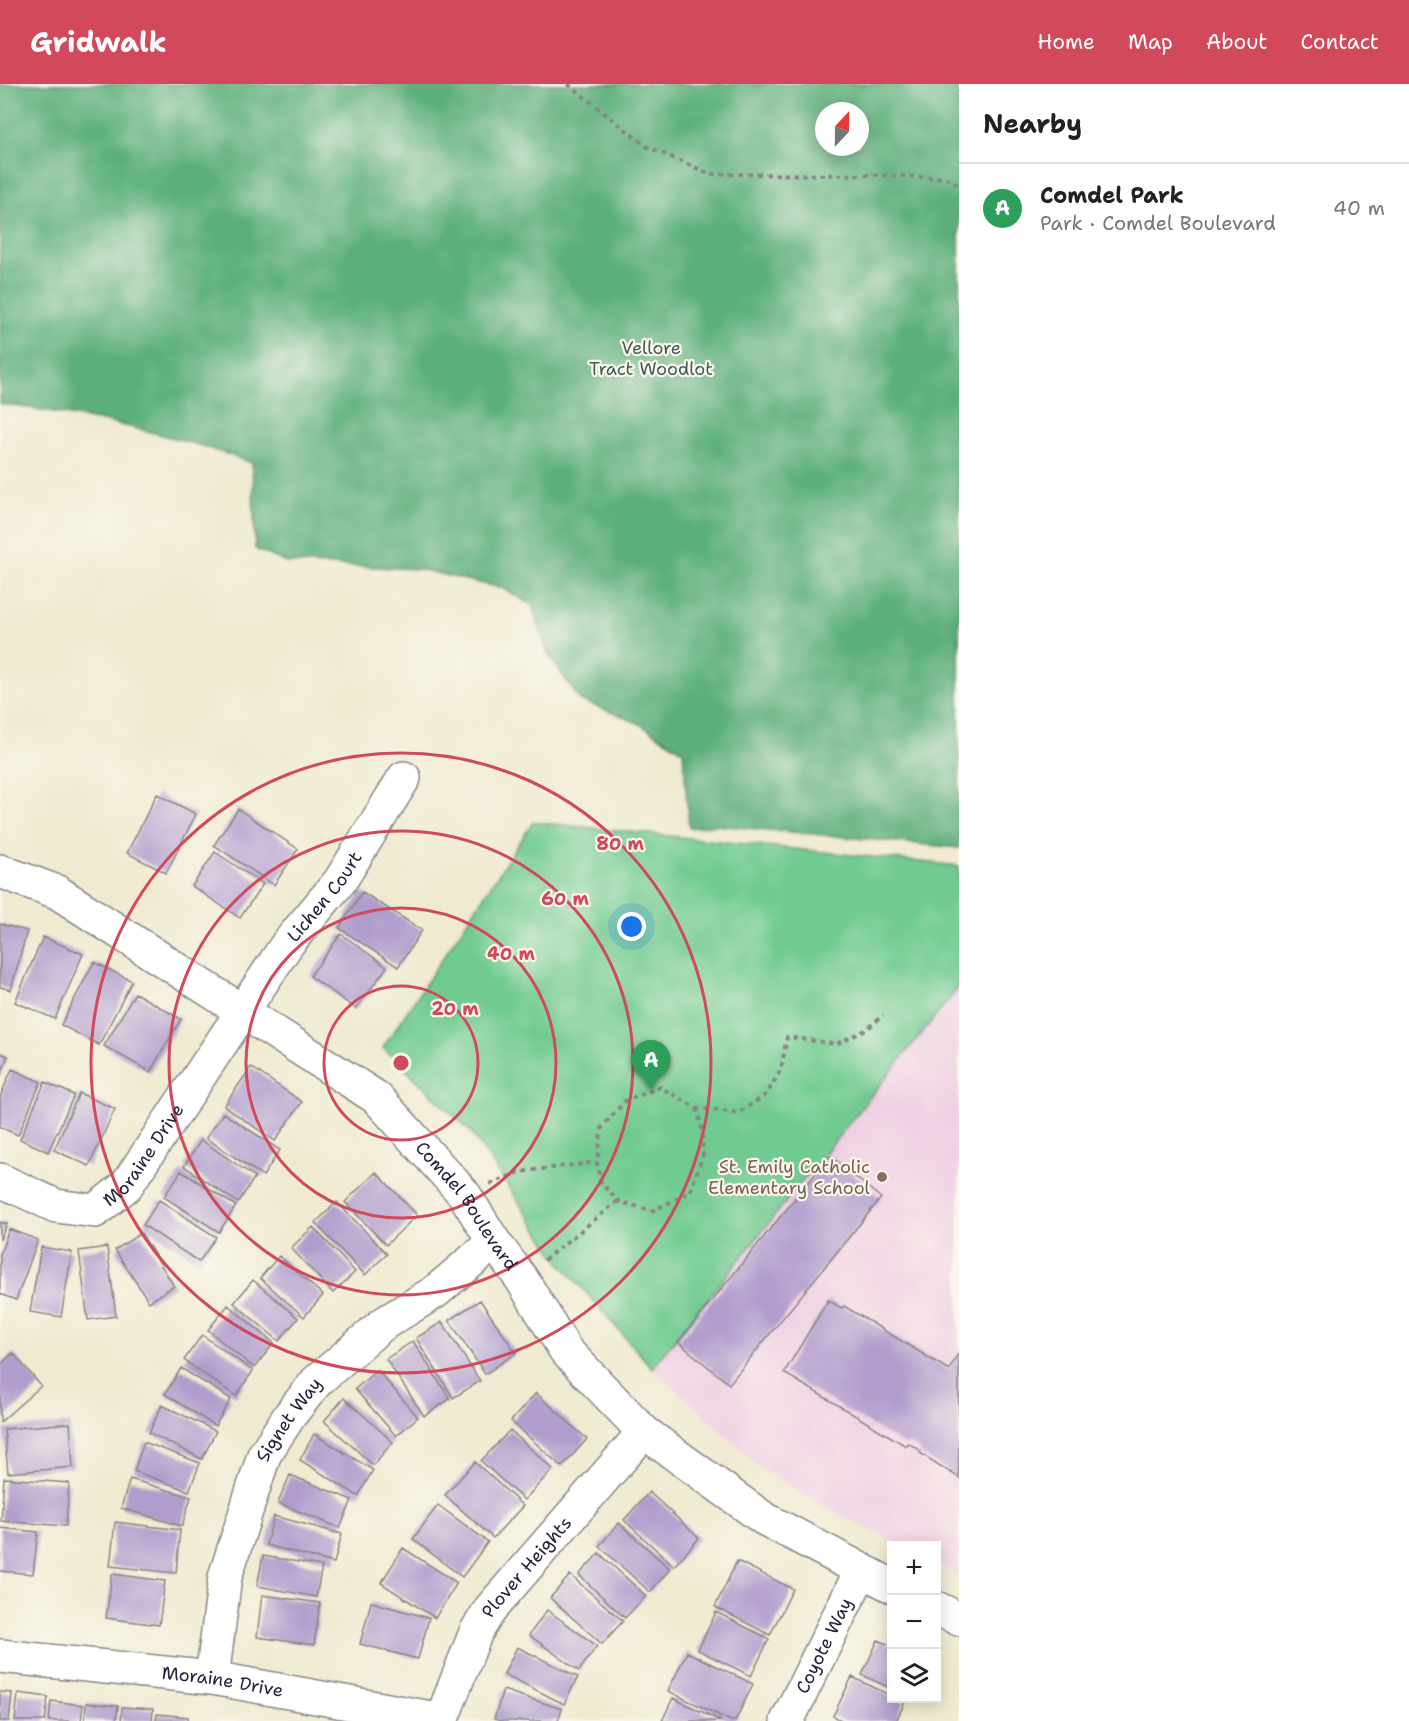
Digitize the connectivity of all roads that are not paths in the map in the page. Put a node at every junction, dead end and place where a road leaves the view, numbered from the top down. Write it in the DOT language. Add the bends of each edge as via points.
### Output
graph roads {
  1 [pos="404,778"];
  2 [pos="0,871"];
  3 [pos="242,1012"];
  4 [pos="0,1180"];
  5 [pos="494,1242"];
  6 [pos="644,1432"];
  7 [pos="861,1571"];
  8 [pos="887,1584"];
  9 [pos="941,1610"];
  10 [pos="959,1619"];
  11 [pos="0,1656"];
  12 [pos="212,1678"];
  13 [pos="441,1721"];
  14 [pos="788,1721"];
  1 -- 3 [label="street, Lichen Court" via="340,881 288,943"];
  2 -- 3 [label="street, Comdel Boulevard" via="57,892"];
  3 -- 4 [label="street, Moraine Drive" via="126,1186 95,1211 56,1206"];
  3 -- 5 [label="street, Comdel Boulevard" via="377,1098 464,1194"];
  5 -- 6 [label="street, Comdel Boulevard" via="522,1278 566,1351"];
  5 -- 12 [label="street, Signet Way" via="435,1292 383,1324 317,1381 264,1455 225,1577"];
  6 -- 7 [label="street, Comdel Boulevard" via="763,1518"];
  6 -- 13 [label="street, Plover Heights" via="491,1608 476,1632"];
  7 -- 8 [label="street, Comdel Boulevard"];
  7 -- 14 [label="street, Coyote Way"];
  9 -- 10 [label="street"];
  11 -- 12 [label="street, Moraine Drive"];
  12 -- 13 [label="street, Moraine Drive"];
}
